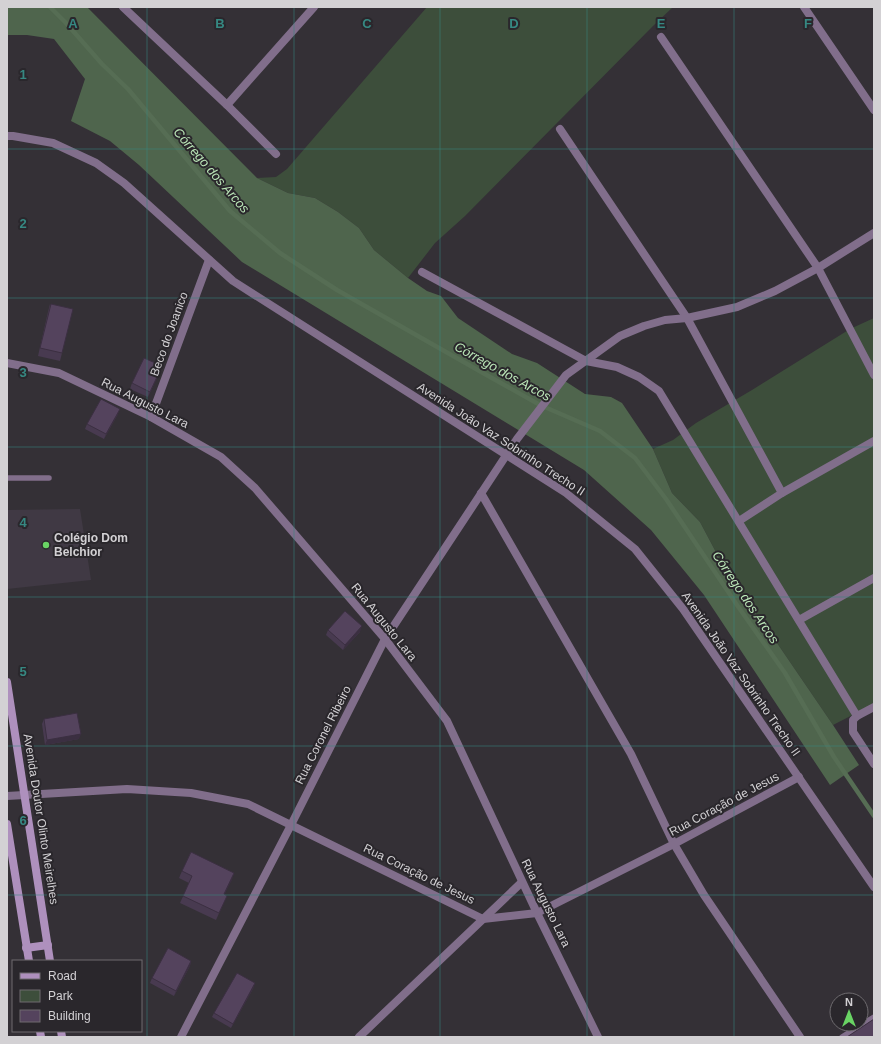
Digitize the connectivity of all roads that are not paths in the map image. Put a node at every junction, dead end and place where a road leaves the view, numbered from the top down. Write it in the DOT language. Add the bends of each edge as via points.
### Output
graph roads {
  1 [pos="124,7"];
  2 [pos="314,7"];
  3 [pos="804,7"];
  4 [pos="661,37"];
  5 [pos="227,105"];
  6 [pos="874,110"];
  7 [pos="560,129"];
  8 [pos="7,136"];
  9 [pos="276,154"];
  10 [pos="874,233"];
  11 [pos="209,260"];
  12 [pos="818,268"];
  13 [pos="422,272"];
  14 [pos="687,318"];
  15 [pos="586,361"];
  16 [pos="7,363"];
  17 [pos="874,375"];
  18 [pos="151,417"];
  19 [pos="874,441"];
  20 [pos="506,455"];
  21 [pos="7,478"];
  22 [pos="49,478"];
  23 [pos="482,493"];
  24 [pos="782,493"];
  25 [pos="739,521"];
  26 [pos="874,578"];
  27 [pos="799,620"];
  28 [pos="385,639"];
  29 [pos="7,682"];
  30 [pos="874,707"];
  31 [pos="857,716"];
  32 [pos="874,764"];
  33 [pos="799,777"];
  34 [pos="25,795"];
  35 [pos="7,796"];
  36 [pos="7,824"];
  37 [pos="291,825"];
  38 [pos="674,844"];
  39 [pos="522,882"];
  40 [pos="874,887"];
  41 [pos="537,913"];
  42 [pos="483,919"];
  43 [pos="48,945"];
  44 [pos="26,948"];
  45 [pos="28,960"];
  46 [pos="50,960"];
  47 [pos="874,1017"];
  48 [pos="181,1037"];
  49 [pos="359,1037"];
  50 [pos="598,1037"];
  51 [pos="800,1037"];
  52 [pos="842,1037"];
  1 -- 5 [label="street"];
  2 -- 5 [label="street"];
  3 -- 6 [label="street"];
  4 -- 12 [label="street"];
  5 -- 9 [label="street"];
  7 -- 14 [label="street"];
  8 -- 11 [label="street, Avenida João Vaz Sobrinho Trecho II" via="53,143 96,163 124,183"];
  10 -- 12 [label="street, Rua Coronel Ribeiro"];
  11 -- 18 [label="street, Beco do Joanico"];
  11 -- 20 [label="street, Avenida João Vaz Sobrinho Trecho II" via="233,281"];
  12 -- 14 [label="street, Rua Coronel Ribeiro" via="775,292 737,307"];
  12 -- 17 [label="street"];
  13 -- 15 [label="street"];
  14 -- 15 [label="street, Rua Coronel Ribeiro" via="665,320 620,336"];
  14 -- 24 [label="street"];
  15 -- 20 [label="street, Rua Coronel Ribeiro" via="566,375"];
  15 -- 25 [label="street" via="617,367 639,377 659,391"];
  16 -- 18 [label="street, Rua Augusto Lara" via="59,373"];
  18 -- 28 [label="street, Rua Augusto Lara" via="221,457 255,488"];
  19 -- 24 [label="street"];
  20 -- 23 [label="street, Rua Coronel Ribeiro"];
  20 -- 33 [label="street, Avenida João Vaz Sobrinho Trecho II" via="566,493 635,549 683,609"];
  21 -- 22 [label="lane"];
  23 -- 28 [label="street, Rua Coronel Ribeiro"];
  23 -- 38 [label="street" via="631,754"];
  24 -- 25 [label="street"];
  25 -- 27 [label="street"];
  26 -- 27 [label="street"];
  27 -- 31 [label="street"];
  28 -- 37 [label="street, Rua Coronel Ribeiro"];
  28 -- 39 [label="street, Rua Augusto Lara" via="447,721"];
  29 -- 34 [label="main road, Avenida Doutor Olinto Meirelhes"];
  30 -- 31 [label="street"];
  31 -- 32 [label="street" via="853,720 853,732"];
  33 -- 38 [label="street, Rua Coração de Jesus"];
  33 -- 40 [label="street, Avenida João Vaz Sobrinho Trecho II"];
  34 -- 35 [label="street, Rua Coração de Jesus"];
  34 -- 37 [label="street, Rua Coração de Jesus" via="127,789 190,793 248,804"];
  34 -- 43 [label="main road, Avenida Doutor Olinto Meirelhes"];
  36 -- 44 [label="main road"];
  37 -- 42 [label="street, Rua Coração de Jesus"];
  37 -- 48 [label="street, Rua Coronel Ribeiro"];
  38 -- 41 [label="street, Rua Coração de Jesus"];
  38 -- 51 [label="street" via="708,901"];
  39 -- 41 [label="street, Rua Augusto Lara"];
  39 -- 42 [label="street"];
  41 -- 42 [label="street, Rua Coração de Jesus"];
  41 -- 50 [label="street, Rua Augusto Lara"];
  42 -- 49 [label="street"];
  43 -- 44 [label="main road"];
  43 -- 46 [label="main road, Avenida Doutor Olinto Meirelhes"];
  44 -- 45 [label="main road"];
  47 -- 52 [label="lane"];
}
